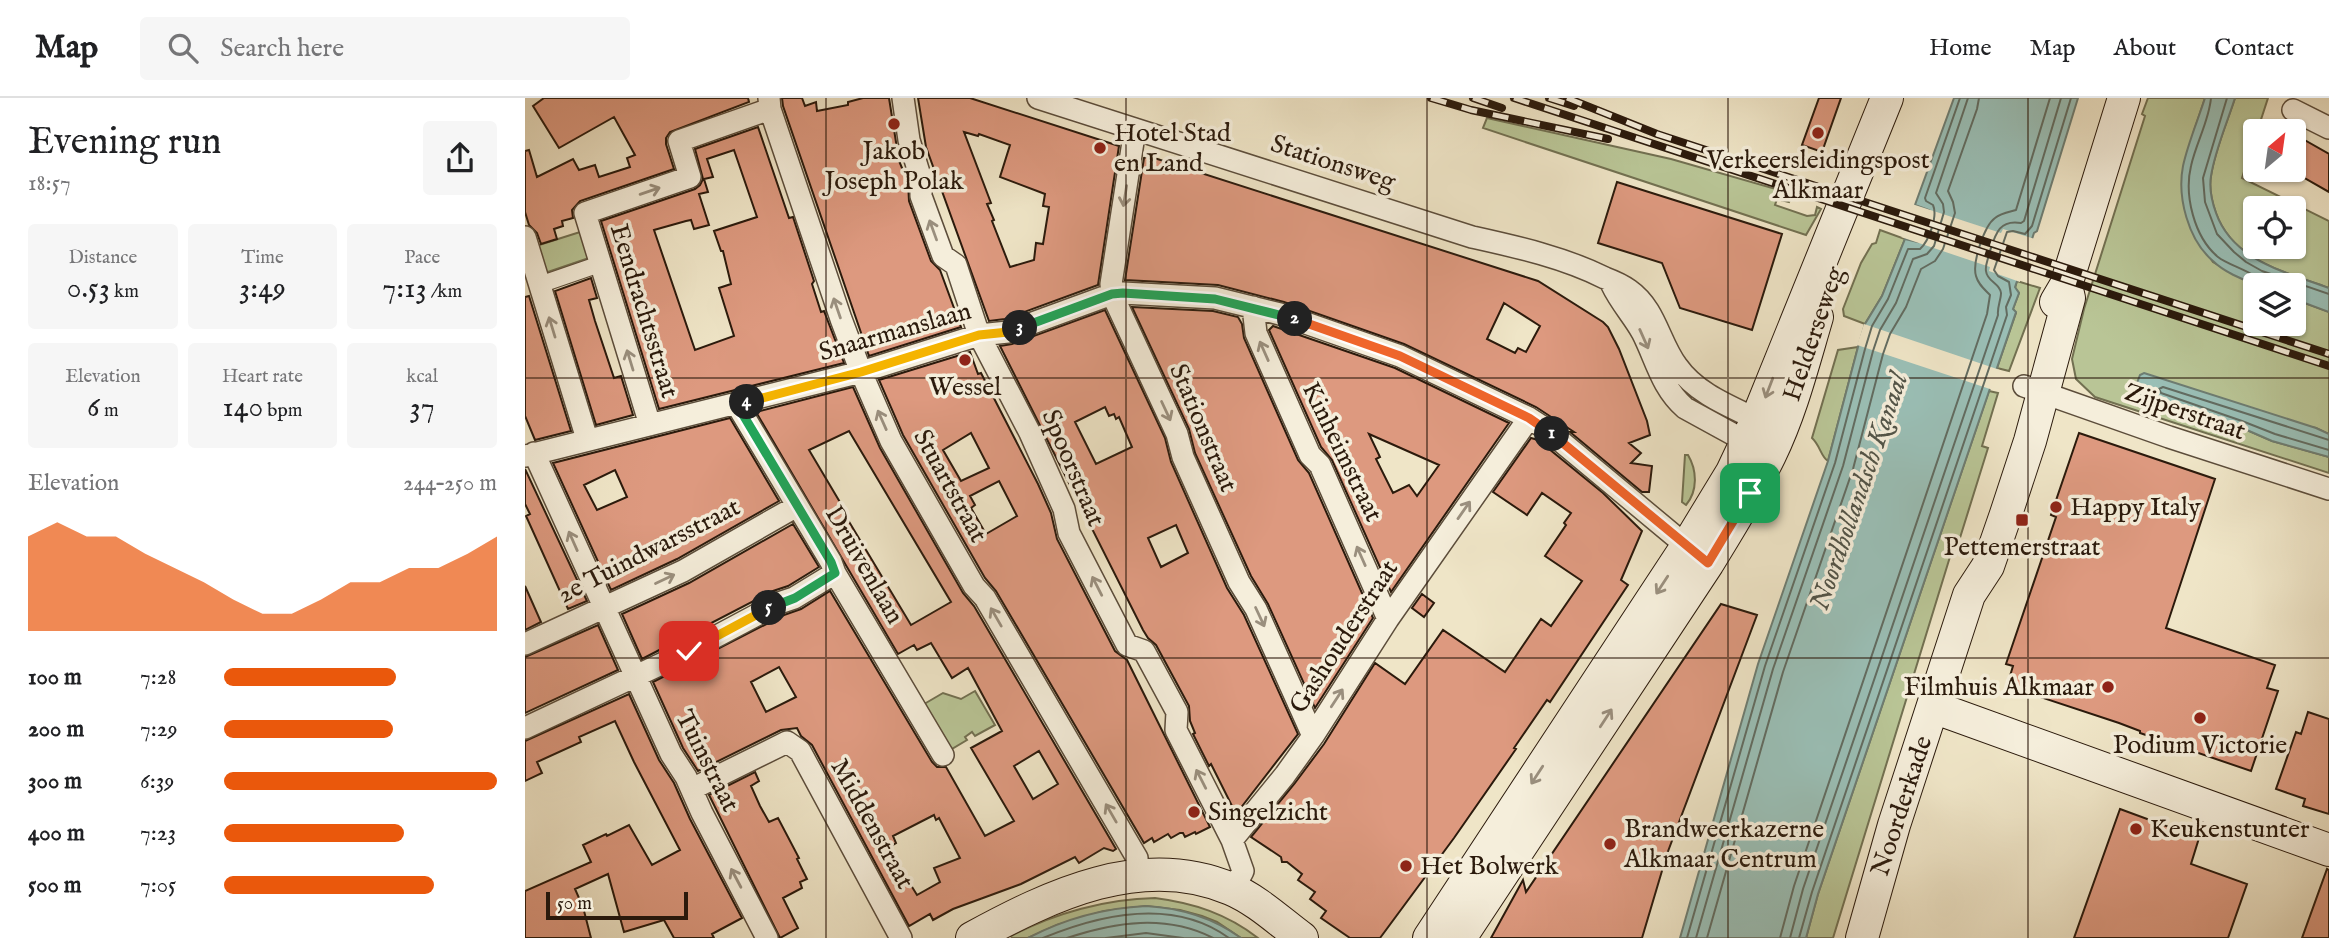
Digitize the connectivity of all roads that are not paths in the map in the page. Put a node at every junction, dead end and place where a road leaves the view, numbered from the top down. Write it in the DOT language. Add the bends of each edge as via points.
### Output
graph roads {
  1 [pos="903,98"];
  2 [pos="1038,98"];
  3 [pos="1887,98"];
  4 [pos="1905,98"];
  5 [pos="2124,98"];
  6 [pos="770,104"];
  7 [pos="2293,110"];
  8 [pos="2329,128"];
  9 [pos="1135,129"];
  10 [pos="525,237"];
  11 [pos="600,264"];
  12 [pos="539,285"];
  13 [pos="1112,294"];
  14 [pos="1253,307"];
  15 [pos="979,335"];
  16 [pos="861,372"];
  17 [pos="2032,389"];
  18 [pos="736,403"];
  19 [pos="1529,418"];
  20 [pos="650,425"];
  21 [pos="1764,437"];
  22 [pos="587,439"];
  23 [pos="530,455"];
  24 [pos="2329,489"];
  25 [pos="797,506"];
  26 [pos="1691,549"];
  27 [pos="835,573"];
  28 [pos="604,608"];
  29 [pos="1388,619"];
  30 [pos="525,644"];
  31 [pos="634,677"];
  32 [pos="1933,707"];
  33 [pos="525,729"];
  34 [pos="1313,736"];
  35 [pos="943,755"];
  36 [pos="692,789"];
  37 [pos="1232,840"];
  38 [pos="2329,850"];
  39 [pos="1138,874"];
  40 [pos="1233,890"];
  41 [pos="1279,926"];
  42 [pos="768,938"];
  43 [pos="901,938"];
  44 [pos="972,938"];
  45 [pos="1302,938"];
  46 [pos="1429,938"];
  47 [pos="1460,938"];
  48 [pos="1862,938"];
  15 -- 1 [label="street, Spoorstraat, one-way" via="956,265 943,256 921,196"];
  2 -- 9 [label="street, Stationsweg"];
  3 -- 21 [label="main road, Helderseweg, one-way"];
  4 -- 21 [label="main road, Helderseweg" via="1817,316 1797,385"];
  5 -- 17 [label="main road, Noorderkade" via="2066,285 2058,295"];
  11 -- 6 [label="street, Eendrachtsstraat, one-way" via="585,213 690,177 679,141"];
  16 -- 6 [label="street, Stuartstraat, one-way"];
  7 -- 8 [label="street"];
  9 -- 13 [label="street, Stationstraat, one-way"];
  9 -- 21 [label="street, Stationsweg" via="1472,237 1571,263 1611,280 1676,400 1685,408"];
  10 -- 12 [label="street"];
  11 -- 12 [label="street"];
  20 -- 11 [label="street, Eendrachtsstraat, one-way"];
  22 -- 12 [label="street, one-way"];
  13 -- 14 [label="street, Snaarmanslaan" via="1215,299"];
  13 -- 15 [label="street, Snaarmanslaan" via="1008,332"];
  13 -- 34 [label="street, Stationstraat, one-way" via="1239,582 1256,608"];
  14 -- 19 [label="street, Snaarmanslaan" via="1400,356"];
  29 -- 14 [label="street, Kinheimstraat, one-way" via="1256,333"];
  15 -- 16 [label="street, Snaarmanslaan"];
  37 -- 15 [label="street, Spoorstraat, one-way" via="1176,730 1177,712 1145,651 1127,645 1069,533 1064,509 1030,433"];
  16 -- 18 [label="street, Snaarmanslaan"];
  39 -- 16 [label="street, Stuartstraat, one-way" via="1137,858 891,441"];
  17 -- 24 [label="street, Zijperstraat"];
  17 -- 32 [label="main road, Noorderkade" via="1971,559 1969,595"];
  18 -- 20 [label="street, Snaarmanslaan"];
  18 -- 25 [label="street, Druivenlaan"];
  19 -- 26 [label="street, Snaarmanslaan"];
  29 -- 19 [label="street, Gashouderstraat, one-way"];
  20 -- 22 [label="street, Snaarmanslaan"];
  21 -- 26 [label="main road, Helderseweg"];
  22 -- 23 [label="street, Snaarmanslaan"];
  28 -- 23 [label="street, Tuinstraat, one-way"];
  25 -- 27 [label="street, Druivenlaan"];
  28 -- 25 [label="street, 2e Tuindwarsstraat, one-way" via="683,571"];
  26 -- 46 [label="main road, Helderseweg, one-way"];
  47 -- 26 [label="main road, Helderseweg, one-way"];
  27 -- 31 [label="street" via="795,598"];
  27 -- 35 [label="street, Druivenlaan"];
  28 -- 30 [label="street, 2e Tuindwarsstraat"];
  28 -- 31 [label="street, Tuinstraat"];
  34 -- 29 [label="street, Gashouderstraat, one-way"];
  31 -- 33 [label="street"];
  31 -- 36 [label="street, Tuinstraat"];
  32 -- 38 [label="main road"];
  32 -- 48 [label="main road, Noorderkade"];
  34 -- 37 [label="street, Gashouderstraat"];
  42 -- 36 [label="street, Tuinstraat, one-way"];
  36 -- 43 [label="street, Middenstraat" via="786,742 800,751"];
  37 -- 40 [label="street" via="1243,871"];
  39 -- 40 [label="main road" via="1187,875"];
  39 -- 44 [label="main road" via="1081,889"];
  40 -- 41 [label="main road"];
  41 -- 45 [label="main road"];
}
